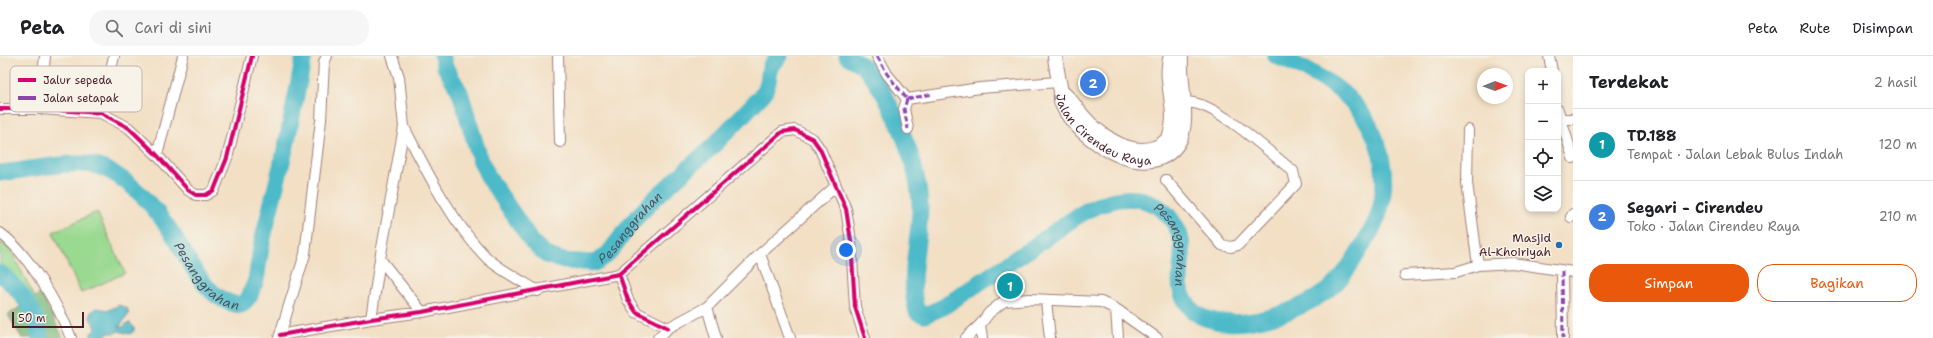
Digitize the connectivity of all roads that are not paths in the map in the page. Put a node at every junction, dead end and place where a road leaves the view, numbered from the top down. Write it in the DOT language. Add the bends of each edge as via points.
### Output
graph roads {
  1 [pos="44,56"];
  2 [pos="114,56"];
  3 [pos="183,56"];
  4 [pos="252,56"];
  5 [pos="327,56"];
  6 [pos="392,56"];
  7 [pos="558,56"];
  8 [pos="877,56"];
  9 [pos="1055,56"];
  10 [pos="1171,56"];
  11 [pos="1181,56"];
  12 [pos="1549,56"];
  13 [pos="43,66"];
  14 [pos="112,66"];
  15 [pos="1551,68"];
  16 [pos="1059,87"];
  17 [pos="907,99"];
  18 [pos="1177,102"];
  19 [pos="86,112"];
  20 [pos="101,113"];
  21 [pos="1561,115"];
  22 [pos="1573,118"];
  23 [pos="1561,120"];
  24 [pos="404,127"];
  25 [pos="908,129"];
  26 [pos="1468,130"];
  27 [pos="560,142"];
  28 [pos="157,154"];
  29 [pos="1573,158"];
  30 [pos="1166,180"];
  31 [pos="836,186"];
  32 [pos="0,233"];
  33 [pos="760,254"];
  34 [pos="380,259"];
  35 [pos="1478,265"];
  36 [pos="1562,271"];
  37 [pos="1573,272"];
  38 [pos="619,274"];
  39 [pos="1405,275"];
  40 [pos="538,291"];
  41 [pos="1046,300"];
  42 [pos="707,307"];
  43 [pos="1116,309"];
  44 [pos="422,312"];
  45 [pos="371,319"];
  46 [pos="980,325"];
  47 [pos="668,328"];
  48 [pos="279,337"];
  49 [pos="71,338"];
  50 [pos="658,338"];
  51 [pos="716,338"];
  52 [pos="790,338"];
  53 [pos="865,338"];
  54 [pos="966,338"];
  55 [pos="982,338"];
  56 [pos="1050,338"];
  57 [pos="1118,338"];
  58 [pos="1157,338"];
  59 [pos="1563,338"];
  1 -- 13 [label="street"];
  2 -- 14 [label="street"];
  3 -- 28 [label="street"];
  4 -- 28 [label="street" via="227,158 214,190 206,195 196,195 188,190"];
  5 -- 48 [label="street" via="324,62 321,120 305,254"];
  6 -- 24 [label="street" via="399,77"];
  7 -- 27 [label="street"];
  8 -- 17 [label="street" via="887,74"];
  9 -- 16 [label="main road, Jalan Cirendeu Raya"];
  10 -- 18 [label="main road, Jalan Cirendeu Raya" via="1169,72"];
  11 -- 18 [label="main road, Jalan Cirendeu Raya"];
  12 -- 15 [label="street"];
  16 -- 17 [label="street" via="980,88"];
  16 -- 18 [label="main road, Jalan Cirendeu Raya" via="1065,110 1094,142 1114,154 1141,161 1162,157 1178,144 1184,125"];
  17 -- 25 [label="street" via="904,109"];
  18 -- 30 [label="street" via="1197,103 1228,120 1293,171 1296,184 1238,245 1231,247 1222,245"];
  19 -- 20 [label="street"];
  20 -- 28 [label="street" via="129,128"];
  21 -- 22 [label="street"];
  23 -- 29 [label="street"];
  24 -- 34 [label="street"];
  24 -- 40 [label="street" via="467,235 488,259"];
  26 -- 35 [label="street" via="1467,183"];
  31 -- 33 [label="street"];
  31 -- 38 [label="street" via="813,139 795,130 782,132"];
  31 -- 53 [label="street" via="846,209 855,307"];
  32 -- 49 [label="street" via="10,240 31,266 65,322"];
  33 -- 42 [label="street"];
  33 -- 52 [label="street"];
  34 -- 44 [label="street"];
  34 -- 45 [label="street"];
  35 -- 36 [label="street" via="1513,263"];
  35 -- 39 [label="street" via="1456,272"];
  36 -- 37 [label="street"];
  36 -- 59 [label="street"];
  38 -- 40 [label="street"];
  38 -- 47 [label="street" via="628,300 636,312"];
  40 -- 44 [label="street"];
  41 -- 43 [label="street" via="1101,302"];
  41 -- 46 [label="street" via="1004,301 989,313"];
  41 -- 56 [label="street"];
  42 -- 47 [label="street"];
  42 -- 51 [label="street"];
  43 -- 57 [label="street"];
  43 -- 58 [label="street"];
  44 -- 45 [label="street"];
  45 -- 48 [label="street"];
  46 -- 54 [label="street"];
  46 -- 55 [label="street"];
  47 -- 50 [label="street"];
}
